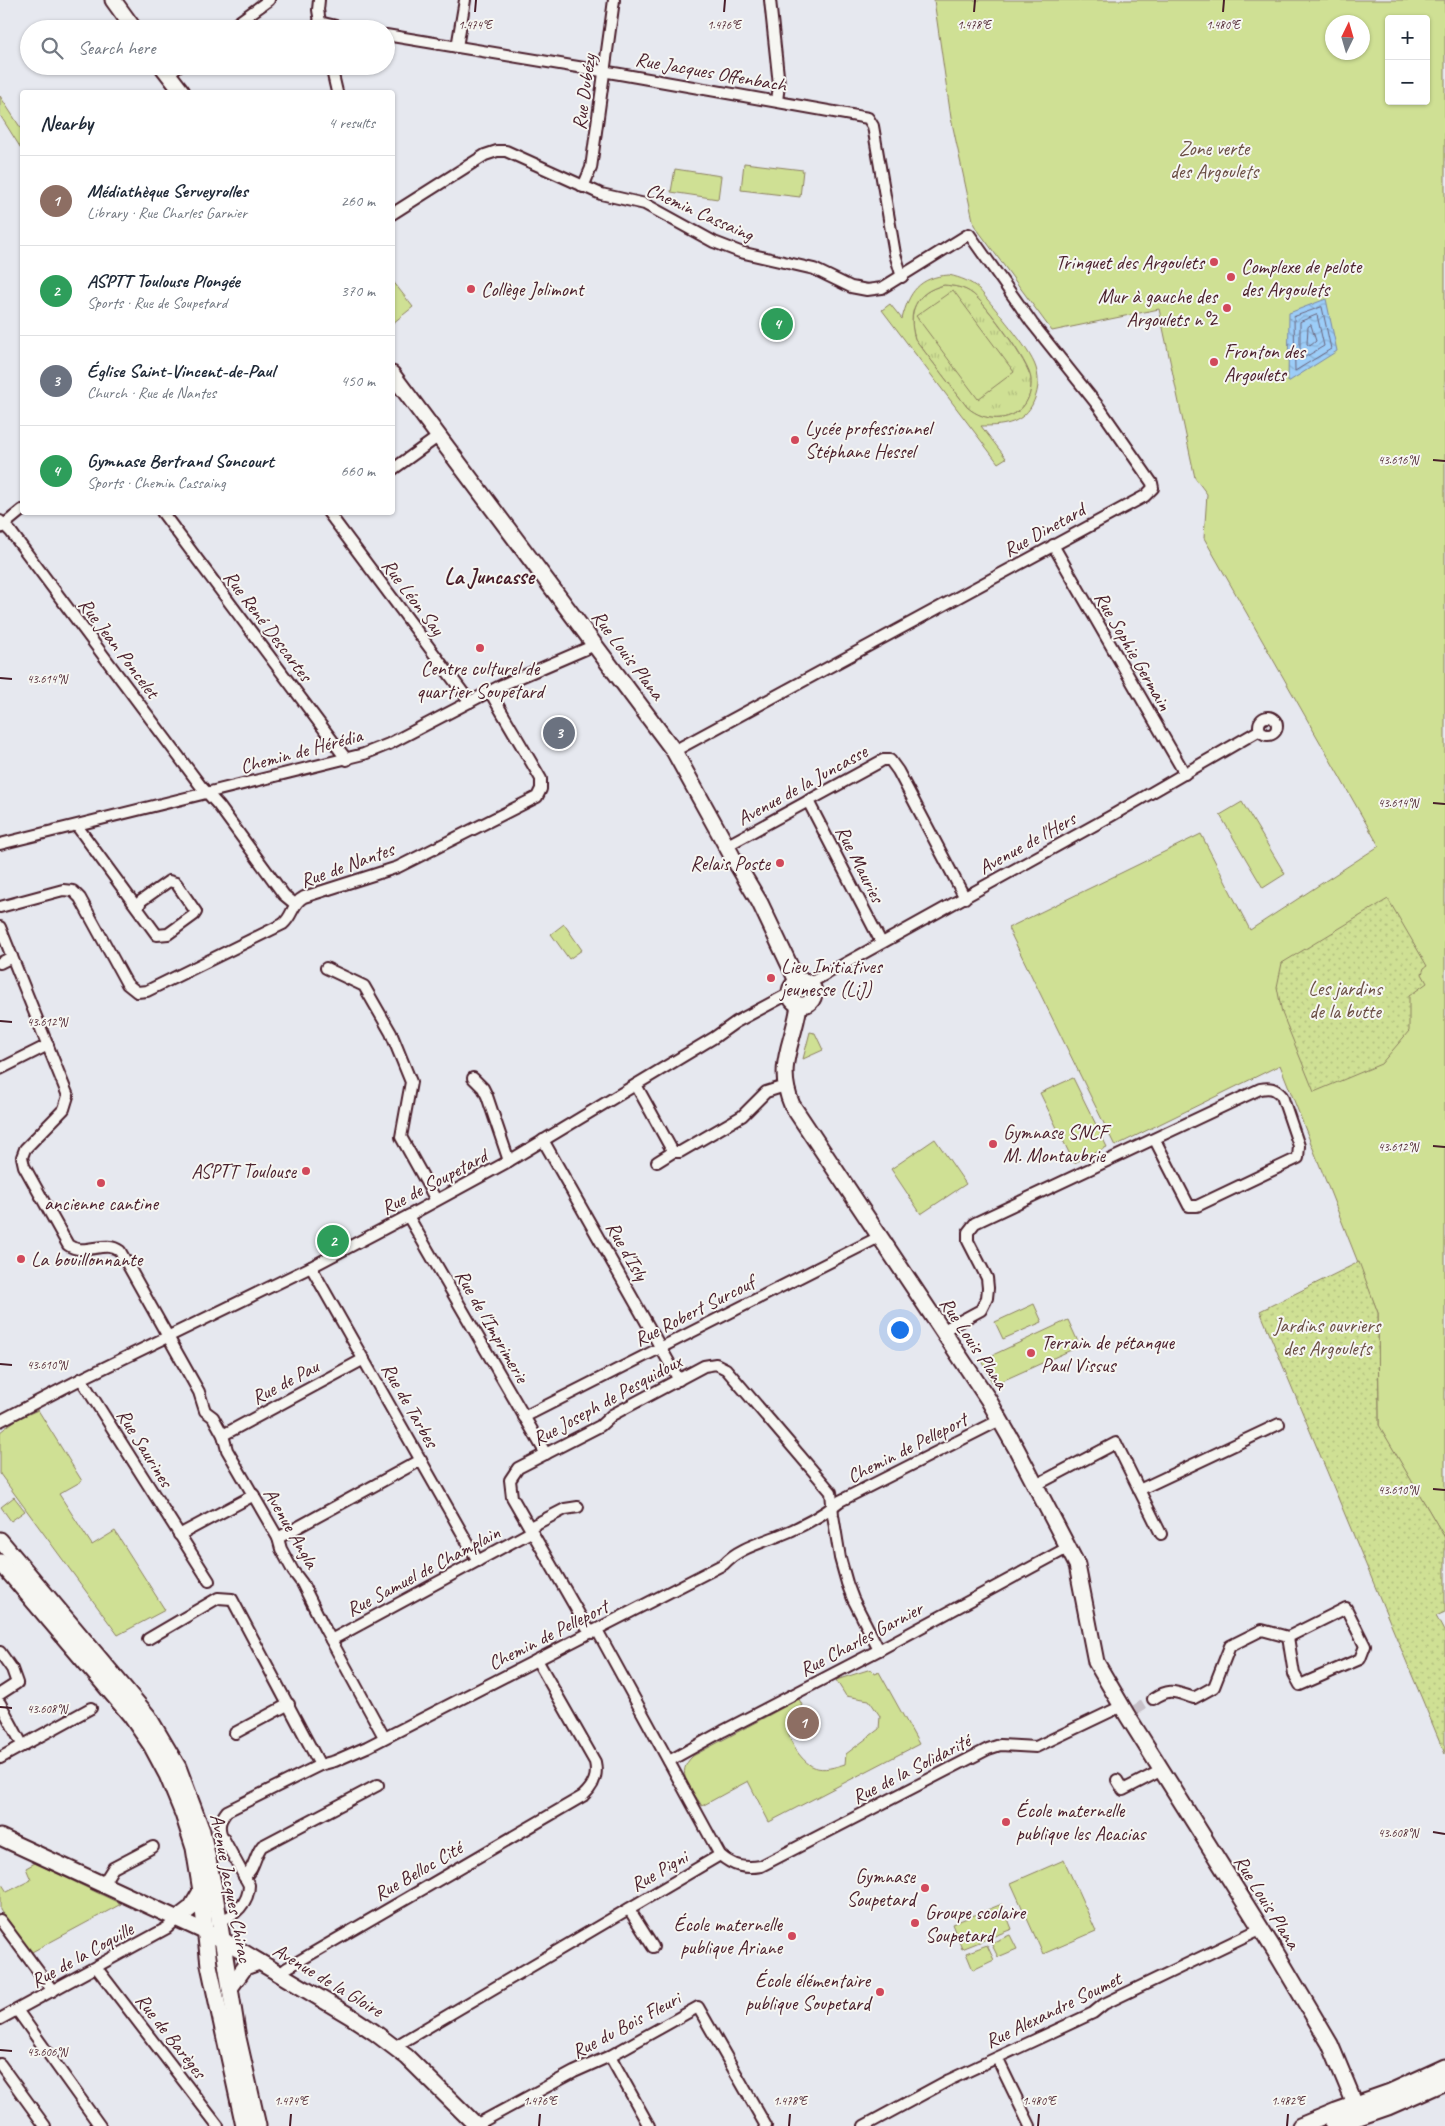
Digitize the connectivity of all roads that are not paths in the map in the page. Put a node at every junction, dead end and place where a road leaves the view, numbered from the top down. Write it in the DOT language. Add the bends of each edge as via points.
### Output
graph roads {
  1 [pos="113,0"];
  2 [pos="268,0"];
  3 [pos="319,0"];
  4 [pos="465,0"];
  5 [pos="614,0"];
  6 [pos="770,0"];
  7 [pos="127,20"];
  8 [pos="241,20"];
  9 [pos="320,20"];
  10 [pos="395,37"];
  11 [pos="457,47"];
  12 [pos="604,71"];
  13 [pos="173,75"];
  14 [pos="333,75"];
  15 [pos="181,90"];
  16 [pos="337,90"];
  17 [pos="777,101"];
  18 [pos="583,187"];
  19 [pos="395,212"];
  20 [pos="969,234"];
  21 [pos="902,276"];
  22 [pos="395,378"];
  23 [pos="439,436"];
  24 [pos="395,468"];
  25 [pos="20,511"];
  26 [pos="164,515"];
  27 [pos="333,515"];
  28 [pos="1,524"];
  29 [pos="1053,546"];
  30 [pos="595,645"];
  31 [pos="490,692"];
  32 [pos="470,702"];
  33 [pos="1260,730"];
  34 [pos="674,751"];
  35 [pos="347,760"];
  36 [pos="1185,774"];
  37 [pos="207,794"];
  38 [pos="808,802"];
  39 [pos="77,826"];
  40 [pos="0,844"];
  41 [pos="726,846"];
  42 [pos="965,898"];
  43 [pos="295,904"];
  44 [pos="0,907"];
  45 [pos="138,908"];
  46 [pos="0,927"];
  47 [pos="881,942"];
  48 [pos="12,957"];
  49 [pos="0,963"];
  50 [pos="326,968"];
  51 [pos="799,990"];
  52 [pos="48,1045"];
  53 [pos="0,1069"];
  54 [pos="473,1078"];
  55 [pos="636,1085"];
  56 [pos="784,1086"];
  57 [pos="543,1140"];
  58 [pos="1155,1140"];
  59 [pos="673,1152"];
  60 [pos="509,1161"];
  61 [pos="657,1162"];
  62 [pos="436,1200"];
  63 [pos="408,1216"];
  64 [pos="880,1237"];
  65 [pos="311,1266"];
  66 [pos="942,1331"];
  67 [pos="167,1338"];
  68 [pos="661,1347"];
  69 [pos="364,1360"];
  70 [pos="81,1379"];
  71 [pos="680,1380"];
  72 [pos="524,1417"];
  73 [pos="1000,1420"];
  74 [pos="0,1421"];
  75 [pos="1279,1424"];
  76 [pos="223,1435"];
  77 [pos="546,1454"];
  78 [pos="421,1460"];
  79 [pos="1036,1485"];
  80 [pos="1140,1490"];
  81 [pos="254,1495"];
  82 [pos="578,1507"];
  83 [pos="833,1507"];
  84 [pos="531,1532"];
  85 [pos="1161,1534"];
  86 [pos="179,1535"];
  87 [pos="278,1538"];
  88 [pos="0,1540"];
  89 [pos="1069,1547"];
  90 [pos="478,1561"];
  91 [pos="0,1562"];
  92 [pos="209,1581"];
  93 [pos="595,1631"];
  94 [pos="1288,1637"];
  95 [pos="148,1639"];
  96 [pos="331,1640"];
  97 [pos="879,1650"];
  98 [pos="0,1652"];
  99 [pos="537,1660"];
  100 [pos="0,1694"];
  101 [pos="1152,1699"];
  102 [pos="0,1703"];
  103 [pos="289,1704"];
  104 [pos="91,1708"];
  105 [pos="1128,1710"];
  106 [pos="235,1732"];
  107 [pos="384,1737"];
  108 [pos="23,1746"];
  109 [pos="0,1758"];
  110 [pos="669,1761"];
  111 [pos="320,1765"];
  112 [pos="1162,1770"];
  113 [pos="1117,1780"];
  114 [pos="378,1784"];
  115 [pos="0,1837"];
  116 [pos="153,1847"];
  117 [pos="720,1855"];
  118 [pos="244,1877"];
  119 [pos="103,1884"];
  120 [pos="201,1891"];
  121 [pos="629,1909"];
  122 [pos="178,1918"];
  123 [pos="0,1920"];
  124 [pos="218,1921"];
  125 [pos="1260,1929"];
  126 [pos="206,1931"];
  127 [pos="221,1939"];
  128 [pos="653,1947"];
  129 [pos="259,1962"];
  130 [pos="96,1967"];
  131 [pos="280,1974"];
  132 [pos="230,1988"];
  133 [pos="53,1991"];
  134 [pos="17,2010"];
  135 [pos="0,2019"];
  136 [pos="394,2047"];
  137 [pos="610,2056"];
  138 [pos="998,2058"];
  139 [pos="0,2064"];
  140 [pos="1445,2067"];
  141 [pos="1445,2082"];
  142 [pos="1357,2110"];
  143 [pos="45,2126"];
  144 [pos="100,2126"];
  145 [pos="218,2126"];
  146 [pos="244,2126"];
  147 [pos="258,2126"];
  148 [pos="475,2126"];
  149 [pos="649,2126"];
  150 [pos="766,2126"];
  151 [pos="864,2126"];
  152 [pos="1030,2126"];
  153 [pos="1300,2126"];
  154 [pos="1333,2126"];
  1 -- 7 [label="street"];
  2 -- 8 [label="street"];
  3 -- 9 [label="street"];
  4 -- 11 [label="street"];
  5 -- 12 [label="street, Rue Dubézy"];
  6 -- 17 [label="street" via="779,84"];
  10 -- 11 [label="street, Rue Jacques Offenbach"];
  11 -- 12 [label="street, Rue Jacques Offenbach"];
  12 -- 17 [label="street, Rue Jacques Offenbach"];
  12 -- 18 [label="street, Rue Dubézy" via="591,168"];
  13 -- 15 [label="street"];
  14 -- 16 [label="street"];
  17 -- 21 [label="street, Rue Jacques Offenbach" via="868,118 873,126 895,254"];
  18 -- 19 [label="street, Chemin Cassaing" via="506,151 497,151"];
  18 -- 21 [label="street, Chemin Cassaing" via="645,204 714,242 740,252 814,269 851,287 882,288"];
  20 -- 21 [label="street, Chemin Cassaing"];
  20 -- 29 [label="street, Rue Dinetard" via="1152,483 1153,488 1146,496"];
  22 -- 23 [label="street, Rue Louis Plana"];
  23 -- 24 [label="street"];
  23 -- 30 [label="street, Rue Louis Plana"];
  25 -- 28 [label="street"];
  26 -- 35 [label="street, Rue René Descartes"];
  27 -- 32 [label="street, Rue Léon Say"];
  28 -- 37 [label="street, Rue Jean Poncelet" via="11,532"];
  29 -- 34 [label="street, Rue Dinetard"];
  29 -- 36 [label="street, Rue Sophie Germain"];
  30 -- 31 [label="street, Chemin de Hérédia"];
  30 -- 34 [label="street, Rue Louis Plana"];
  31 -- 32 [label="street, Chemin de Hérédia"];
  31 -- 43 [label="street, Rue de Nantes" via="541,779 537,797 398,867 304,896"];
  32 -- 35 [label="street, Chemin de Hérédia" via="389,744"];
  33 -- 36 [label="street, Avenue de l'Hers"];
  34 -- 41 [label="street, Rue Louis Plana"];
  35 -- 37 [label="street, Chemin de Hérédia"];
  36 -- 42 [label="street, Avenue de l'Hers"];
  37 -- 39 [label="street, Chemin de Hérédia"];
  37 -- 43 [label="street, Rue Jean Poncelet" via="284,895"];
  38 -- 41 [label="street, Avenue de la Juncasse"];
  38 -- 42 [label="street, Avenue de la Juncasse" via="883,760 890,760"];
  38 -- 47 [label="street, Rue Mauries"];
  39 -- 40 [label="street, Chemin de Hérédia"];
  39 -- 45 [label="street"];
  41 -- 51 [label="street, Rue Louis Plana" via="773,928"];
  42 -- 47 [label="street, Avenue de l'Hers"];
  43 -- 44 [label="street, Rue de Nantes" via="283,924 142,992 127,984 80,898 73,891 63,890"];
  45 -- 45 [label="street" via="154,933 161,936 196,912 173,881 141,902"];
  46 -- 48 [label="street"];
  47 -- 51 [label="street, Avenue de l'Hers"];
  48 -- 49 [label="street"];
  48 -- 52 [label="street"];
  50 -- 62 [label="street" via="364,986 391,1033 411,1082 401,1137"];
  51 -- 55 [label="street, Rue de Soupetard" via="736,1022"];
  51 -- 56 [label="street, Rue Louis Plana" via="785,1062"];
  52 -- 53 [label="street"];
  52 -- 67 [label="street, Avenue Angla" via="68,1100 64,1109 27,1146 22,1157 24,1166 68,1245 77,1250 112,1246 120,1251"];
  54 -- 60 [label="street" via="487,1096"];
  55 -- 57 [label="street, Rue de Soupetard"];
  55 -- 59 [label="street"];
  56 -- 59 [label="street" via="766,1092 742,1116 680,1152"];
  56 -- 64 [label="street, Rue Louis Plana" via="792,1105"];
  57 -- 60 [label="street, Rue de Soupetard"];
  57 -- 68 [label="street, Rue d'Isly"];
  58 -- 58 [label="street" via="1269,1087 1282,1096 1298,1146 1298,1158 1198,1206 1189,1206"];
  58 -- 66 [label="street" via="975,1223 968,1232 968,1241 987,1278 986,1298 981,1310"];
  59 -- 61 [label="street"];
  60 -- 62 [label="street, Rue de Soupetard"];
  62 -- 63 [label="street, Rue de Soupetard"];
  63 -- 65 [label="street, Rue de Soupetard"];
  63 -- 72 [label="street, Rue de l'Imprimerie"];
  64 -- 66 [label="street, Rue Louis Plana"];
  64 -- 68 [label="street, Rue Robert Surcouf"];
  65 -- 67 [label="street, Rue de Soupetard"];
  65 -- 69 [label="street, Rue de Tarbes"];
  66 -- 73 [label="street, Rue Louis Plana"];
  67 -- 70 [label="street, Rue de Soupetard"];
  67 -- 76 [label="street, Avenue Angla" via="199,1392 205,1411 213,1417"];
  68 -- 71 [label="street, Rue d'Isly"];
  68 -- 72 [label="street, Rue Robert Surcouf"];
  69 -- 76 [label="street, Rue de Pau"];
  69 -- 78 [label="street, Rue de Tarbes"];
  70 -- 74 [label="street, Rue de Soupetard"];
  70 -- 86 [label="street, Rue Saurines"];
  71 -- 77 [label="street, Rue Joseph de Pesquidoux"];
  71 -- 83 [label="street, Rue Joseph de Pesquidoux" via="710,1364 726,1369 828,1487"];
  72 -- 77 [label="street, Rue de l'Imprimerie"];
  73 -- 79 [label="street, Rue Louis Plana"];
  73 -- 83 [label="street, Chemin de Pelleport"];
  75 -- 80 [label="street"];
  76 -- 81 [label="street, Avenue Angla" via="227,1450"];
  77 -- 84 [label="street, Rue Joseph de Pesquidoux" via="518,1468 510,1480 512,1497"];
  78 -- 87 [label="street"];
  78 -- 90 [label="street, Rue de Tarbes"];
  79 -- 80 [label="street" via="1116,1444"];
  79 -- 89 [label="street, Rue Louis Plana"];
  80 -- 85 [label="street"];
  81 -- 86 [label="street"];
  81 -- 87 [label="street, Avenue Angla"];
  82 -- 84 [label="street, Rue Samuel de Champlain" via="566,1509 532,1526"];
  83 -- 93 [label="street, Chemin de Pelleport" via="779,1536 734,1555 724,1564"];
  83 -- 97 [label="street, Rue Joseph de Pesquidoux" via="847,1583"];
  84 -- 90 [label="street, Rue Samuel de Champlain"];
  84 -- 93 [label="street, Rue Joseph de Pesquidoux" via="586,1626"];
  86 -- 92 [label="street, Rue Saurines"];
  87 -- 96 [label="street, Avenue Angla"];
  88 -- 124 [label="street, Avenue Jacques Chirac" via="148,1716 167,1745 202,1830"];
  89 -- 97 [label="street, Rue Charles Garnier"];
  89 -- 105 [label="street, Rue Louis Plana" via="1081,1580 1096,1662"];
  90 -- 96 [label="street, Rue Samuel de Champlain"];
  91 -- 120 [label="street, Avenue Jacques Chirac" via="131,1716 151,1746 167,1775 188,1828"];
  93 -- 99 [label="street, Chemin de Pelleport"];
  93 -- 110 [label="street"];
  94 -- 94 [label="street" via="1294,1674 1300,1685 1360,1659 1365,1646 1346,1608"];
  94 -- 101 [label="street" via="1262,1630 1230,1646 1214,1688 1194,1698 1164,1691"];
  95 -- 103 [label="street" via="218,1598 232,1599"];
  96 -- 107 [label="street, Avenue Angla"];
  97 -- 110 [label="street, Rue Charles Garnier"];
  98 -- 100 [label="street" via="17,1683"];
  99 -- 107 [label="street, Chemin de Pelleport"];
  99 -- 131 [label="street, Rue Belloc Cité" via="595,1762 595,1781 589,1791"];
  102 -- 108 [label="street"];
  103 -- 106 [label="street"];
  103 -- 111 [label="street"];
  104 -- 108 [label="street"];
  105 -- 112 [label="street, Rue Louis Plana"];
  105 -- 117 [label="street, Rue de la Solidarité" via="1036,1747 988,1749 761,1866 739,1866"];
  107 -- 111 [label="street, Chemin de Pelleport"];
  108 -- 109 [label="street"];
  110 -- 117 [label="street"];
  111 -- 118 [label="street, Chemin de Pelleport" via="238,1805 222,1818 221,1834"];
  112 -- 113 [label="street" via="1122,1790"];
  112 -- 125 [label="street, Rue Louis Plana"];
  114 -- 118 [label="street" via="262,1846 250,1873"];
  115 -- 119 [label="street, Avenue de la Gloire"];
  116 -- 119 [label="street" via="113,1868"];
  117 -- 121 [label="street, Rue Pigni"];
  118 -- 124 [label="street, Chemin de Pelleport" via="249,1885 246,1900 230,1916"];
  119 -- 122 [label="street, Avenue de la Gloire"];
  120 -- 122 [label="street" via="192,1908"];
  120 -- 126 [label="street, Avenue Jacques Chirac"];
  121 -- 128 [label="street"];
  121 -- 136 [label="street, Rue Pigni"];
  122 -- 126 [label="street, Avenue de la Gloire"];
  122 -- 130 [label="street, Rue de la Coquille" via="167,1928"];
  123 -- 133 [label="street"];
  124 -- 127 [label="street, Avenue Jacques Chirac"];
  125 -- 138 [label="street, Rue Alexandre Soumet"];
  125 -- 142 [label="street, Rue Louis Plana" via="1330,2044"];
  126 -- 127 [label="street, Avenue de la Gloire"];
  126 -- 146 [label="street, Avenue Jacques Chirac" via="209,1965"];
  127 -- 129 [label="street, Avenue de la Gloire"];
  127 -- 132 [label="street, Avenue Jacques Chirac"];
  129 -- 131 [label="street, Avenue de la Gloire"];
  129 -- 132 [label="street" via="245,1967"];
  130 -- 133 [label="street, Rue de la Coquille"];
  130 -- 145 [label="street, Rue de Barèges"];
  131 -- 136 [label="street, Avenue de la Gloire" via="366,2026"];
  132 -- 147 [label="street, Avenue Jacques Chirac" via="239,2046"];
  133 -- 134 [label="street, Rue de la Coquille"];
  134 -- 135 [label="street, Rue de la Coquille"];
  134 -- 144 [label="street"];
  136 -- 148 [label="street, Avenue de la Gloire" via="435,2083"];
  137 -- 148 [label="street, Rue du Bois Fleuri"];
  137 -- 149 [label="street"];
  137 -- 150 [label="street, Rue du Bois Fleuri" via="698,2007"];
  138 -- 151 [label="street, Rue Alexandre Soumet" via="948,2080"];
  138 -- 152 [label="street"];
  139 -- 143 [label="street"];
  140 -- 142 [label="street"];
  141 -- 142 [label="street"];
  142 -- 153 [label="street"];
  142 -- 154 [label="street"];
}
